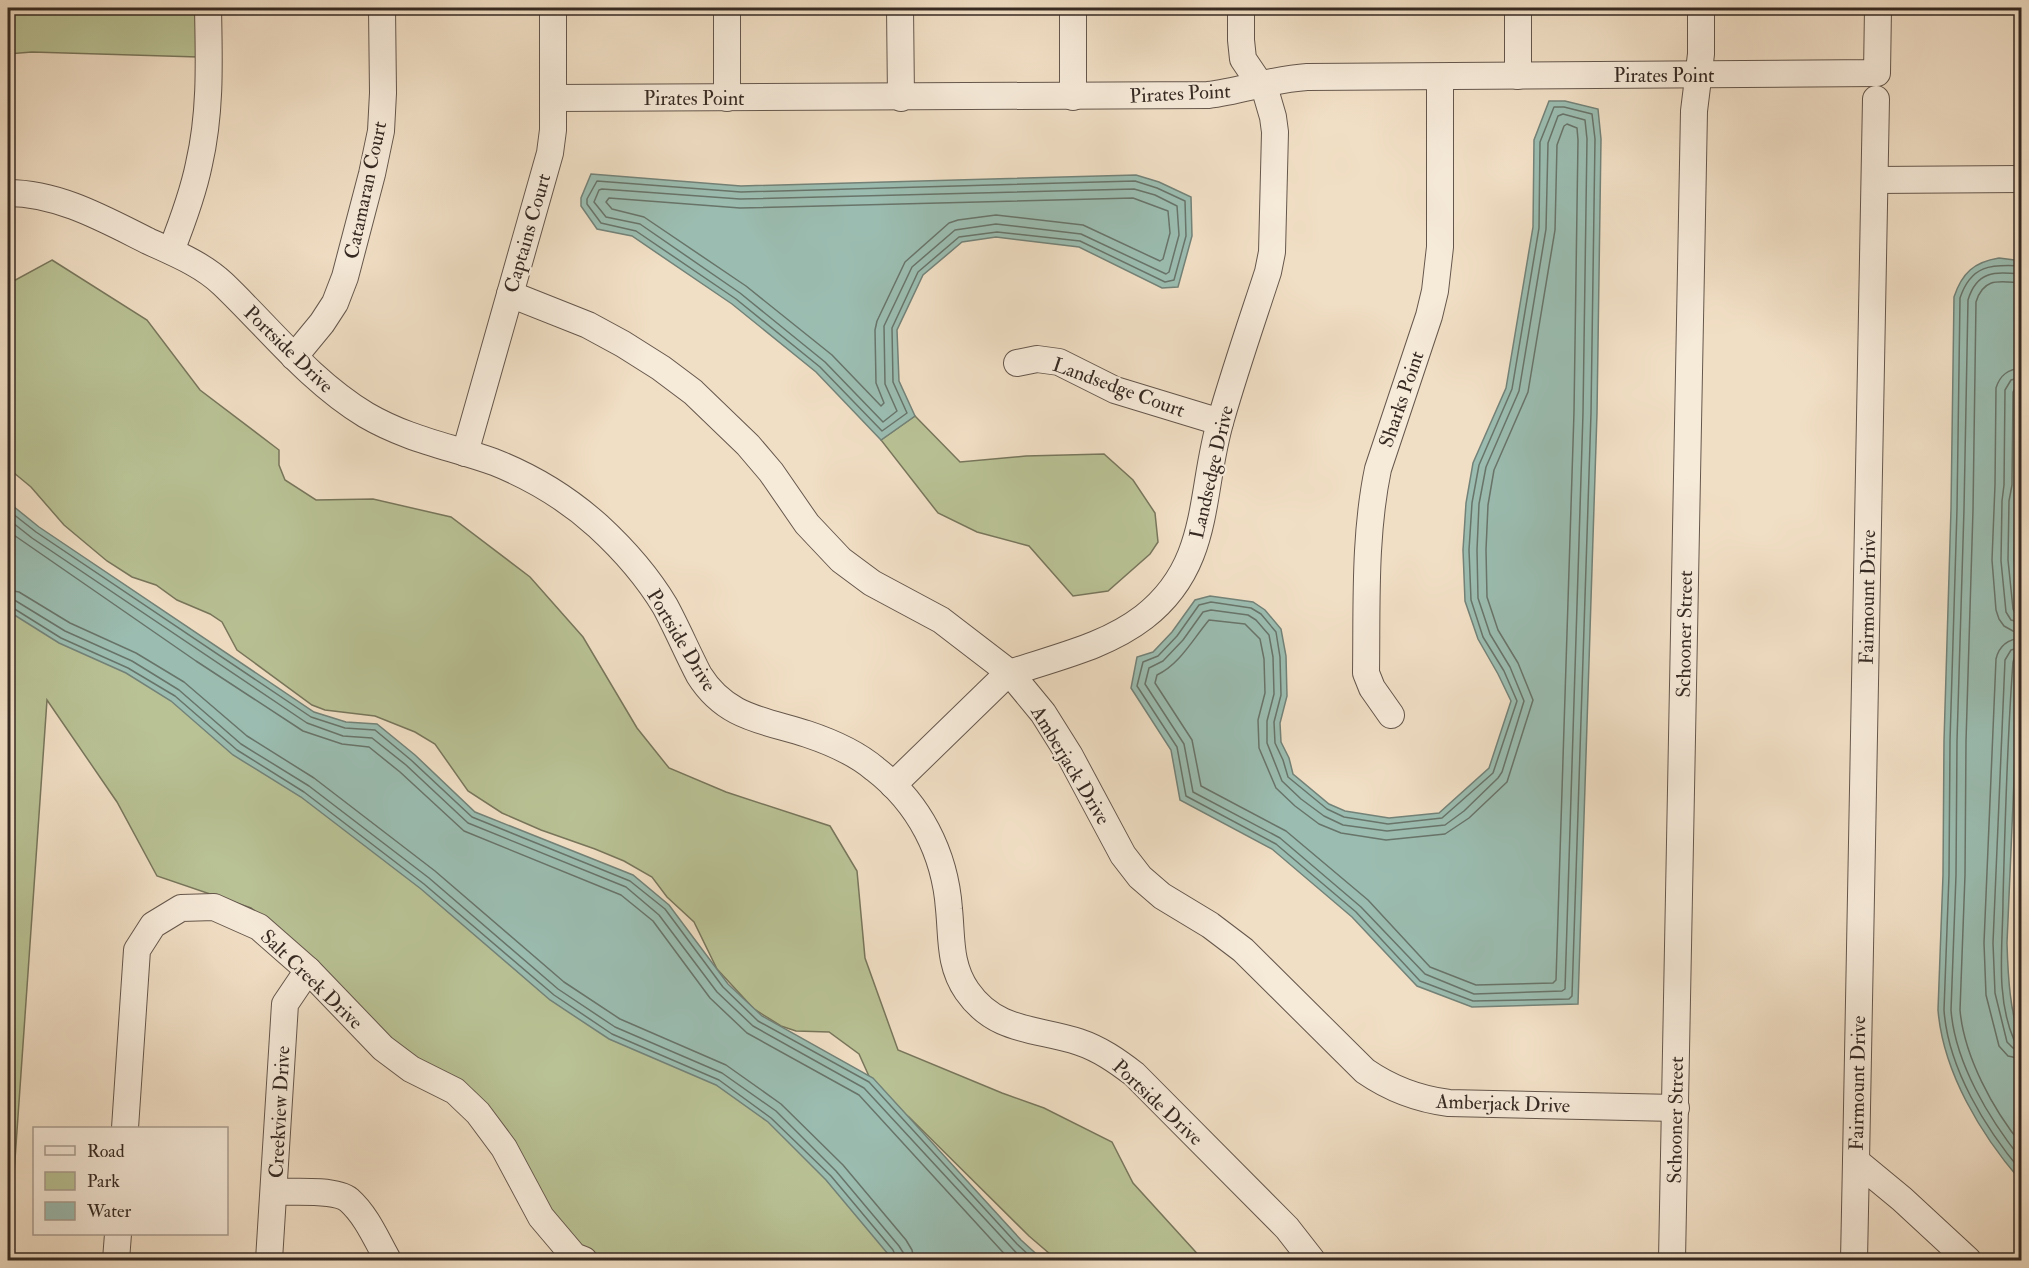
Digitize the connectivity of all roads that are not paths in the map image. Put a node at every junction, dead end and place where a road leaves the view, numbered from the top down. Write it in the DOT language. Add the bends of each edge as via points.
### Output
graph roads {
  1 [pos="208,8"];
  2 [pos="382,8"];
  3 [pos="553,8"];
  4 [pos="727,8"];
  5 [pos="900,8"];
  6 [pos="1073,8"];
  7 [pos="1240,8"];
  8 [pos="1518,8"];
  9 [pos="1701,8"];
  10 [pos="1878,8"];
  11 [pos="1698,75"];
  12 [pos="1440,76"];
  13 [pos="1518,76"];
  14 [pos="1260,84"];
  15 [pos="1073,97"];
  16 [pos="554,98"];
  17 [pos="727,98"];
  18 [pos="901,98"];
  19 [pos="1876,99"];
  20 [pos="2022,179"];
  21 [pos="1875,180"];
  22 [pos="8,193"];
  23 [pos="171,251"];
  24 [pos="510,294"];
  25 [pos="294,357"];
  26 [pos="1017,363"];
  27 [pos="1220,422"];
  28 [pos="465,453"];
  29 [pos="1010,673"];
  30 [pos="1391,715"];
  31 [pos="893,785"];
  32 [pos="308,969"];
  33 [pos="1676,1108"];
  34 [pos="125,1127"];
  35 [pos="1856,1161"];
  36 [pos="274,1192"];
  37 [pos="118,1235"];
  38 [pos="116,1260"];
  39 [pos="269,1260"];
  40 [pos="388,1260"];
  41 [pos="584,1260"];
  42 [pos="1312,1260"];
  43 [pos="1672,1260"];
  44 [pos="1854,1260"];
  45 [pos="1968,1260"];
  1 -- 23 [label="street" via="208,100 200,163"];
  2 -- 25 [label="street, Catamaran Court" via="381,131 372,174 335,303"];
  3 -- 16 [label="street, Captains Court"];
  4 -- 17 [label="street"];
  5 -- 18 [label="street"];
  6 -- 15 [label="street"];
  7 -- 14 [label="street, Landsedge Drive" via="1243,59"];
  8 -- 13 [label="street"];
  9 -- 11 [label="street, Schooner Street"];
  10 -- 11 [label="street, Pirates Point" via="1877,73"];
  11 -- 13 [label="street, Pirates Point"];
  11 -- 33 [label="street, Schooner Street"];
  12 -- 13 [label="street, Pirates Point"];
  12 -- 14 [label="street, Pirates Point" via="1306,77"];
  12 -- 30 [label="street, Sharks Point" via="1440,247 1435,291 1378,470 1369,535 1366,673"];
  14 -- 15 [label="street, Pirates Point" via="1208,95"];
  14 -- 27 [label="street, Landsedge Drive" via="1269,101 1275,132 1272,252"];
  15 -- 18 [label="street, Pirates Point"];
  16 -- 17 [label="street, Pirates Point"];
  16 -- 24 [label="street, Captains Court" via="550,153"];
  17 -- 18 [label="street, Pirates Point"];
  19 -- 21 [label="street, Fairmount Drive"];
  20 -- 21 [label="street"];
  21 -- 35 [label="street, Fairmount Drive"];
  22 -- 23 [label="street, Portside Drive" via="72,206"];
  23 -- 25 [label="street, Portside Drive" via="222,282"];
  24 -- 28 [label="street, Captains Court"];
  24 -- 29 [label="street, Amberjack Drive" via="588,325 669,374 748,445 807,524 841,560 872,583 941,620"];
  25 -- 28 [label="street, Portside Drive" via="329,390 386,426"];
  26 -- 27 [label="street, Landsedge Court" via="1037,359 1059,362 1115,390"];
  27 -- 29 [label="street, Landsedge Drive" via="1197,542 1184,571 1167,594 1144,617 1110,639"];
  28 -- 31 [label="street, Portside Drive" via="544,487 614,541 664,605 699,675 722,702 753,719 840,747 865,761"];
  29 -- 31 [label="street, Landsedge Drive"];
  29 -- 33 [label="street, Amberjack Drive" via="1043,713 1123,855 1140,877 1243,950 1378,1080 1412,1096 1449,1103"];
  31 -- 42 [label="street, Portside Drive" via="919,816 943,869 951,951 967,992 998,1020 1015,1028 1082,1043 1108,1055 1134,1074 1287,1227"];
  32 -- 34 [label="street, Salt Creek Drive" via="258,927 214,907 181,908 153,925 137,950"];
  32 -- 36 [label="street, Creekview Drive" via="285,1004"];
  32 -- 41 [label="street, Salt Creek Drive" via="383,1048 411,1069 455,1091 478,1113 504,1148 542,1217 574,1256"];
  33 -- 43 [label="street, Schooner Street"];
  35 -- 44 [label="street, Fairmount Drive"];
  35 -- 45 [label="street, Fairmount Drive"];
  36 -- 39 [label="street, Creekview Drive"];
  36 -- 40 [label="street" via="319,1191 348,1199 368,1224"];
  37 -- 38 [label="street"];
}
